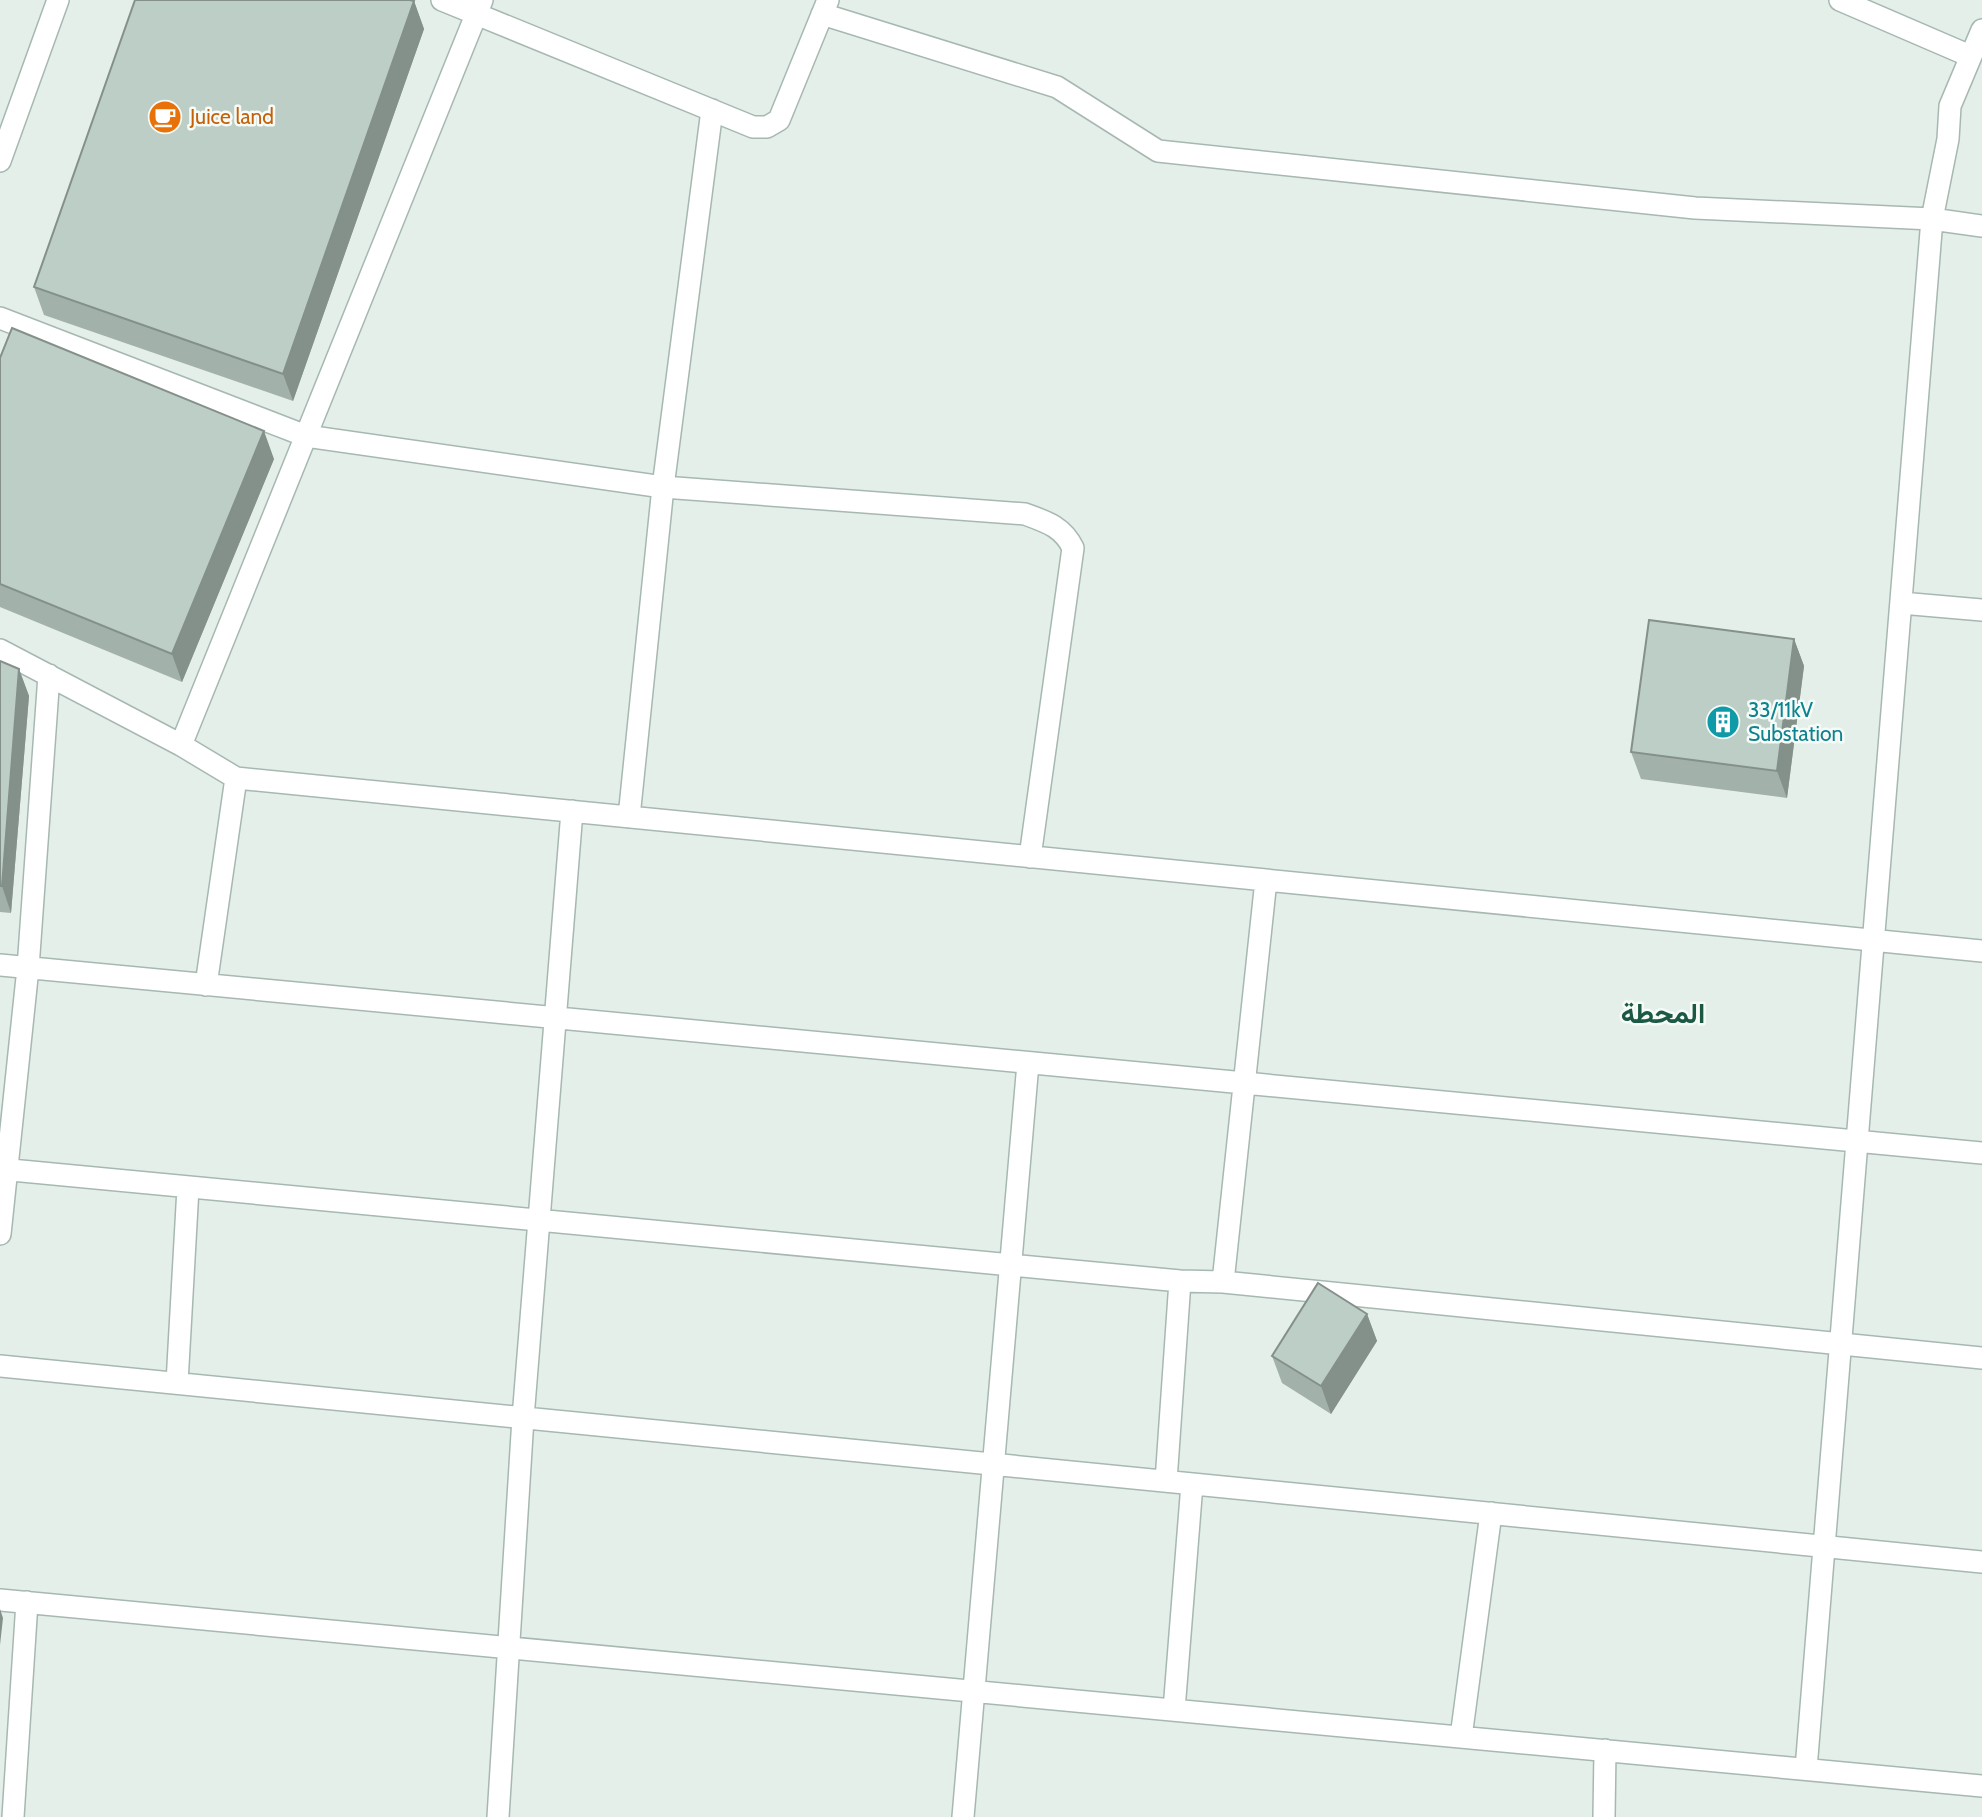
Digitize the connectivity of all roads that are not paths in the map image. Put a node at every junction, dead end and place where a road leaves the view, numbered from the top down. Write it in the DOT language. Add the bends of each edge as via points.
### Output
graph roads {
  1 [pos="58,0"];
  2 [pos="442,0"];
  3 [pos="1840,0"];
  4 [pos="479,6"];
  5 [pos="825,7"];
  6 [pos="1982,30"];
  7 [pos="1970,56"];
  8 [pos="712,110"];
  9 [pos="0,161"];
  10 [pos="1933,219"];
  11 [pos="1982,226"];
  12 [pos="0,318"];
  13 [pos="306,436"];
  14 [pos="663,487"];
  15 [pos="1901,603"];
  16 [pos="1982,610"];
  17 [pos="0,650"];
  18 [pos="49,675"];
  19 [pos="181,745"];
  20 [pos="236,778"];
  21 [pos="572,811"];
  22 [pos="629,817"];
  23 [pos="1030,857"];
  24 [pos="1266,880"];
  25 [pos="1874,941"];
  26 [pos="1982,951"];
  27 [pos="0,965"];
  28 [pos="28,968"];
  29 [pos="206,985"];
  30 [pos="557,1018"];
  31 [pos="1028,1063"];
  32 [pos="1244,1084"];
  33 [pos="1857,1141"];
  34 [pos="1982,1153"];
  35 [pos="2,1170"];
  36 [pos="188,1188"];
  37 [pos="540,1221"];
  38 [pos="0,1234"];
  39 [pos="1011,1265"];
  40 [pos="1180,1282"];
  41 [pos="1223,1282"];
  42 [pos="1840,1345"];
  43 [pos="1982,1358"];
  44 [pos="0,1366"];
  45 [pos="177,1383"];
  46 [pos="523,1419"];
  47 [pos="995,1464"];
  48 [pos="1166,1481"];
  49 [pos="1192,1484"];
  50 [pos="1491,1513"];
  51 [pos="1824,1546"];
  52 [pos="1982,1562"];
  53 [pos="0,1600"];
  54 [pos="27,1602"];
  55 [pos="507,1648"];
  56 [pos="975,1691"];
  57 [pos="1174,1710"];
  58 [pos="1461,1737"];
  59 [pos="1605,1750"];
  60 [pos="1806,1769"];
  61 [pos="1982,1786"];
  62 [pos="13,1817"];
  63 [pos="498,1817"];
  64 [pos="963,1817"];
  65 [pos="1604,1817"];
  1 -- 9 [label="street"];
  2 -- 4 [label="street"];
  3 -- 7 [label="street"];
  4 -- 8 [label="street"];
  4 -- 13 [label="street"];
  5 -- 8 [label="street" via="779,120 767,127 753,127"];
  5 -- 10 [label="street" via="1056,87 1158,151 1695,208"];
  6 -- 7 [label="street"];
  7 -- 10 [label="street" via="1950,106"];
  8 -- 14 [label="street"];
  10 -- 11 [label="street"];
  10 -- 15 [label="street"];
  12 -- 13 [label="street"];
  13 -- 14 [label="street"];
  13 -- 19 [label="street"];
  14 -- 22 [label="street"];
  14 -- 23 [label="street" via="1025,514 1066,534 1073,548"];
  15 -- 16 [label="street"];
  15 -- 25 [label="street"];
  17 -- 18 [label="street"];
  18 -- 19 [label="street"];
  18 -- 28 [label="street"];
  19 -- 20 [label="street"];
  20 -- 21 [label="street"];
  20 -- 29 [label="street"];
  21 -- 22 [label="street"];
  21 -- 30 [label="street"];
  22 -- 23 [label="street"];
  23 -- 24 [label="street"];
  24 -- 25 [label="street"];
  24 -- 32 [label="street"];
  25 -- 26 [label="street"];
  25 -- 33 [label="street"];
  27 -- 28 [label="street"];
  28 -- 29 [label="street"];
  28 -- 35 [label="street"];
  29 -- 30 [label="street"];
  30 -- 31 [label="street"];
  30 -- 37 [label="street"];
  31 -- 32 [label="street"];
  31 -- 39 [label="street"];
  32 -- 33 [label="street"];
  32 -- 41 [label="street"];
  33 -- 34 [label="street"];
  33 -- 42 [label="street"];
  35 -- 36 [label="street"];
  35 -- 38 [label="street"];
  36 -- 37 [label="street"];
  36 -- 45 [label="street"];
  37 -- 39 [label="street"];
  37 -- 46 [label="street"];
  39 -- 40 [label="street"];
  39 -- 47 [label="street"];
  40 -- 41 [label="street"];
  40 -- 48 [label="street"];
  41 -- 42 [label="street"];
  42 -- 43 [label="street"];
  42 -- 51 [label="street"];
  44 -- 45 [label="street"];
  45 -- 46 [label="street"];
  46 -- 47 [label="street"];
  46 -- 55 [label="street"];
  47 -- 48 [label="street"];
  47 -- 56 [label="street"];
  48 -- 49 [label="street"];
  49 -- 50 [label="street"];
  49 -- 57 [label="street"];
  50 -- 51 [label="street"];
  50 -- 58 [label="street"];
  51 -- 52 [label="street"];
  51 -- 60 [label="street"];
  53 -- 54 [label="street"];
  54 -- 55 [label="street"];
  54 -- 62 [label="street"];
  55 -- 56 [label="street"];
  55 -- 63 [label="street"];
  56 -- 57 [label="street"];
  56 -- 64 [label="street"];
  57 -- 58 [label="street"];
  58 -- 59 [label="street"];
  59 -- 60 [label="street"];
  59 -- 65 [label="street"];
  60 -- 61 [label="street"];
}
